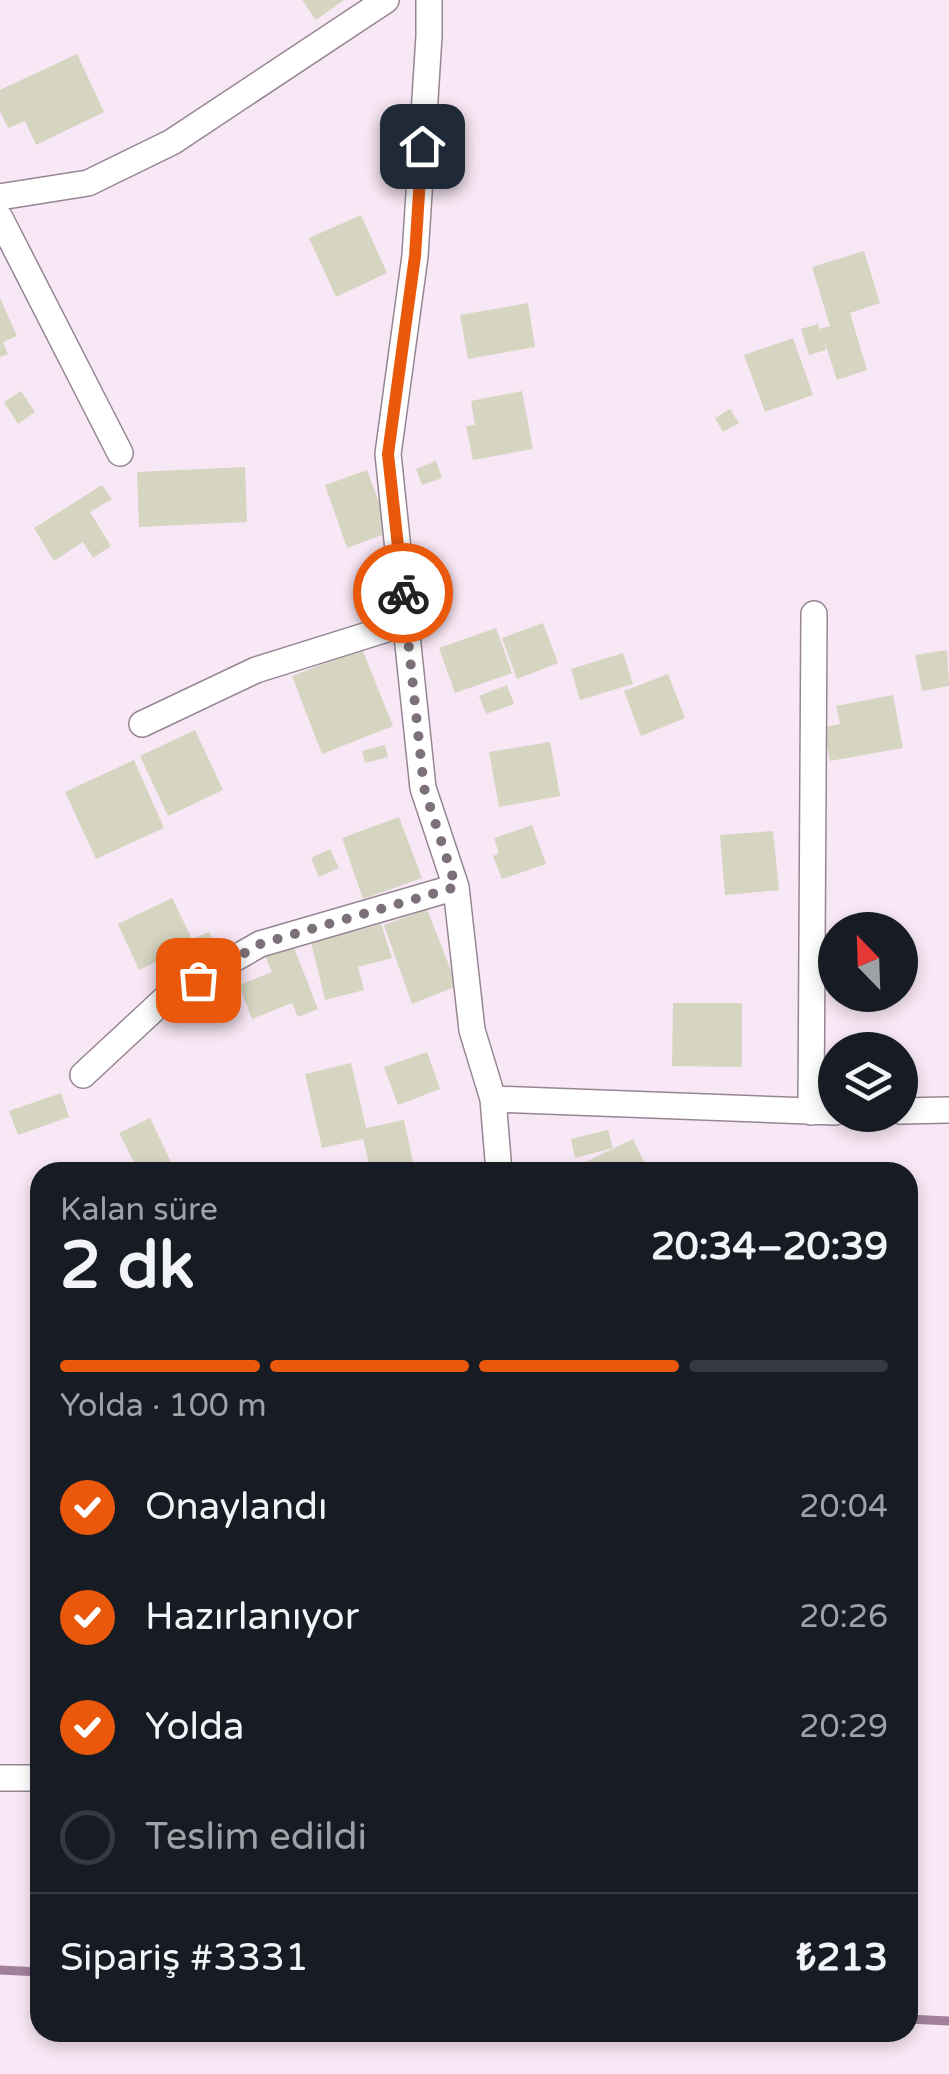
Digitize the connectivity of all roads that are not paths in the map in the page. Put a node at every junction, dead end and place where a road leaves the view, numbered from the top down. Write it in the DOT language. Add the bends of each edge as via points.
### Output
graph roads {
  1 [pos="386,0"];
  2 [pos="429,0"];
  3 [pos="0,197"];
  4 [pos="0,218"];
  5 [pos="120,453"];
  6 [pos="814,614"];
  7 [pos="406,624"];
  8 [pos="142,724"];
  9 [pos="456,887"];
  10 [pos="822,1032"];
  11 [pos="83,1075"];
  12 [pos="494,1099"];
  13 [pos="949,1110"];
  14 [pos="918,1111"];
  15 [pos="818,1112"];
  16 [pos="498,1162"];
  17 [pos="0,1778"];
  18 [pos="30,1778"];
  1 -- 3 [label="street" via="172,142 88,183"];
  2 -- 7 [label="street" via="415,256 388,454"];
  4 -- 5 [label="street"];
  6 -- 10 [label="street"];
  7 -- 8 [label="street" via="256,670"];
  7 -- 9 [label="street" via="424,788"];
  9 -- 11 [label="street" via="260,944 166,997"];
  9 -- 12 [label="street" via="472,1030"];
  12 -- 15 [label="street"];
  12 -- 16 [label="street"];
  13 -- 14 [label="street"];
  17 -- 18 [label="street"];
}
